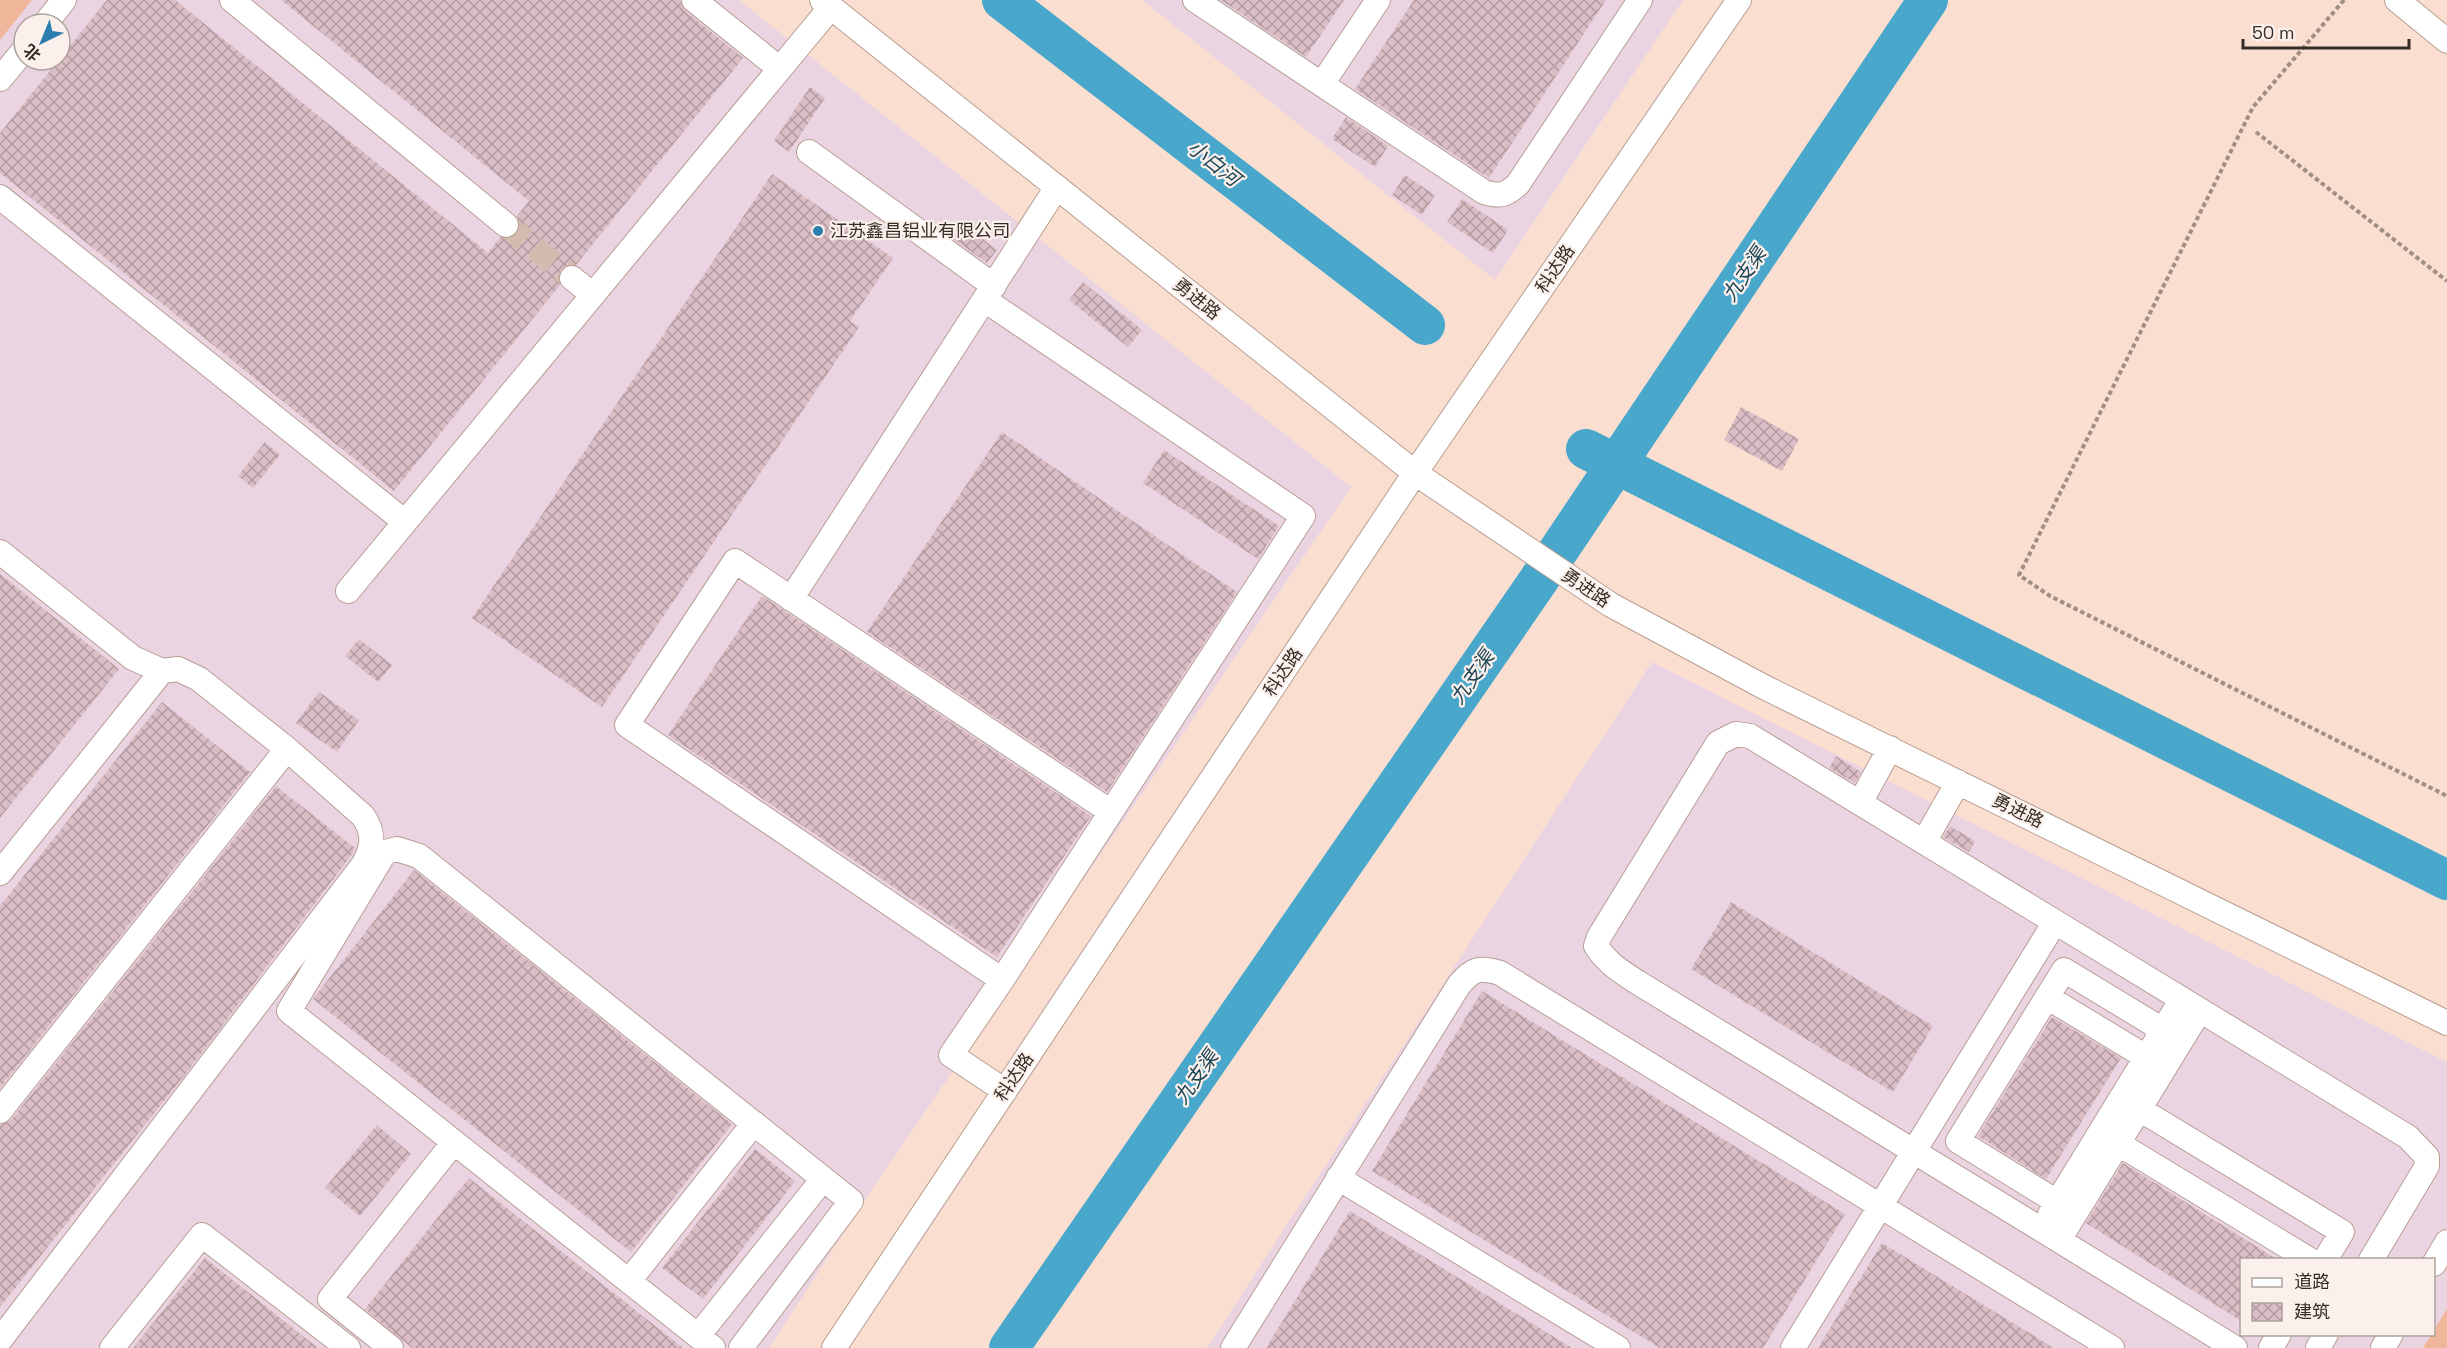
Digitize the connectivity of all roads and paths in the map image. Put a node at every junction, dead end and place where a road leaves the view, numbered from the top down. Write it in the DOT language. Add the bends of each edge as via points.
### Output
graph roads {
  1 [pos="64,0"];
  2 [pos="232,0"];
  3 [pos="694,0"];
  4 [pos="1195,0"];
  5 [pos="1378,0"];
  6 [pos="1640,0"];
  7 [pos="1739,0"];
  8 [pos="2344,0"];
  9 [pos="2397,0"];
  10 [pos="827,3"];
  11 [pos="54,12"];
  12 [pos="2447,41"];
  13 [pos="12,64"];
  14 [pos="780,69"];
  15 [pos="0,79"];
  16 [pos="1322,84"];
  17 [pos="2256,132"];
  18 [pos="809,152"];
  19 [pos="1057,187"];
  20 [pos="0,197"];
  21 [pos="506,225"];
  22 [pos="572,278"];
  23 [pos="2447,281"];
  24 [pos="989,293"];
  25 [pos="593,295"];
  26 [pos="1415,473"];
  27 [pos="405,522"];
  28 [pos="0,552"];
  29 [pos="348,591"];
  30 [pos="791,599"];
  31 [pos="162,671"];
  32 [pos="1890,748"];
  33 [pos="287,749"];
  34 [pos="1958,782"];
  35 [pos="2447,796"];
  36 [pos="1860,803"];
  37 [pos="1111,812"];
  38 [pos="1924,842"];
  39 [pos="4,858"];
  40 [pos="2055,921"];
  41 [pos="1002,980"];
  42 [pos="2047,997"];
  43 [pos="2191,1005"];
  44 [pos="2447,1023"];
  45 [pos="2163,1030"];
  46 [pos="1981,1042"];
  47 [pos="2146,1057"];
  48 [pos="2010,1059"];
  49 [pos="1005,1091"];
  50 [pos="2130,1103"];
  51 [pos="0,1111"];
  52 [pos="754,1123"];
  53 [pos="2109,1138"];
  54 [pos="454,1142"];
  55 [pos="1914,1152"];
  56 [pos="2216,1155"];
  57 [pos="1338,1178"];
  58 [pos="823,1179"];
  59 [pos="2194,1189"];
  60 [pos="2275,1191"];
  61 [pos="2057,1202"];
  62 [pos="1880,1206"];
  63 [pos="2254,1226"];
  64 [pos="2050,1235"];
  65 [pos="2447,1242"];
  66 [pos="2307,1258"];
  67 [pos="2326,1258"];
  68 [pos="2372,1258"];
  69 [pos="2435,1261"];
  70 [pos="629,1281"];
  71 [pos="0,1340"];
  72 [pos="706,1342"];
  73 [pos="111,1348"];
  74 [pos="348,1348"];
  75 [pos="392,1348"];
  76 [pos="741,1348"];
  77 [pos="834,1348"];
  78 [pos="1233,1348"];
  79 [pos="1618,1348"];
  80 [pos="1793,1348"];
  81 [pos="2112,1348"];
  82 [pos="2235,1348"];
  1 -- 11 [label="street"];
  2 -- 21 [label="street"];
  3 -- 14 [label="street"];
  4 -- 16 [label="street"];
  5 -- 16 [label="street"];
  6 -- 16 [label="street" via="1518,184 1498,196 1484,192"];
  7 -- 26 [label="street, 科达路"];
  8 -- 35 [label="path" via="2253,107 2019,575 2050,596"];
  9 -- 12 [label="street"];
  10 -- 14 [label="street"];
  10 -- 19 [label="street, 勇进路"];
  13 -- 15 [label="street"];
  14 -- 25 [label="street"];
  17 -- 23 [label="path"];
  18 -- 24 [label="street"];
  19 -- 24 [label="street"];
  19 -- 26 [label="street, 勇进路"];
  20 -- 27 [label="street"];
  22 -- 25 [label="street"];
  24 -- 30 [label="street"];
  24 -- 37 [label="street" via="1303,516"];
  25 -- 27 [label="street"];
  26 -- 32 [label="street, 勇进路" via="1611,606"];
  26 -- 49 [label="street, 科达路"];
  27 -- 29 [label="street"];
  28 -- 31 [label="street" via="133,658"];
  30 -- 37 [label="street"];
  30 -- 41 [label="street" via="735,561 627,725"];
  31 -- 33 [label="street" via="178,669 199,679"];
  31 -- 39 [label="street"];
  32 -- 34 [label="street, 勇进路"];
  32 -- 36 [label="street"];
  33 -- 51 [label="street"];
  33 -- 71 [label="street" via="363,816 371,827 372,850"];
  34 -- 38 [label="street"];
  34 -- 44 [label="street, 勇进路"];
  36 -- 38 [label="street"];
  36 -- 55 [label="street" via="1750,736 1727,737 1711,752 1596,946 1629,977"];
  37 -- 41 [label="street"];
  38 -- 40 [label="street"];
  40 -- 43 [label="street"];
  40 -- 46 [label="street"];
  41 -- 49 [label="street" via="951,1055"];
  42 -- 45 [label="street" via="2064,970"];
  42 -- 47 [label="street"];
  42 -- 48 [label="street"];
  43 -- 45 [label="street"];
  43 -- 50 [label="street"];
  43 -- 68 [label="street" via="2408,1137 2427,1157 2421,1177"];
  45 -- 47 [label="street"];
  46 -- 48 [label="street"];
  46 -- 55 [label="street"];
  47 -- 50 [label="street"];
  48 -- 61 [label="street" via="1958,1142"];
  49 -- 77 [label="street, 科达路"];
  50 -- 53 [label="street"];
  50 -- 56 [label="street"];
  52 -- 54 [label="street" via="419,856 397,849 385,852 376,865 289,1011"];
  52 -- 58 [label="street"];
  52 -- 70 [label="street"];
  53 -- 59 [label="street"];
  53 -- 61 [label="street"];
  53 -- 64 [label="street"];
  54 -- 70 [label="street"];
  54 -- 75 [label="street" via="330,1299"];
  55 -- 62 [label="street"];
  55 -- 64 [label="street"];
  56 -- 59 [label="street"];
  56 -- 60 [label="street"];
  57 -- 62 [label="street" via="1459,985 1470,972 1485,969 1500,973"];
  57 -- 78 [label="street"];
  57 -- 79 [label="street"];
  58 -- 72 [label="street"];
  58 -- 76 [label="street" via="851,1201"];
  59 -- 63 [label="street"];
  60 -- 63 [label="street"];
  60 -- 67 [label="street" via="2342,1232"];
  61 -- 64 [label="street"];
  62 -- 80 [label="street"];
  62 -- 81 [label="street"];
  63 -- 66 [label="street"];
  64 -- 82 [label="street"];
  65 -- 69 [label="street"];
  70 -- 72 [label="street"];
  73 -- 74 [label="street" via="202,1235"];
}
